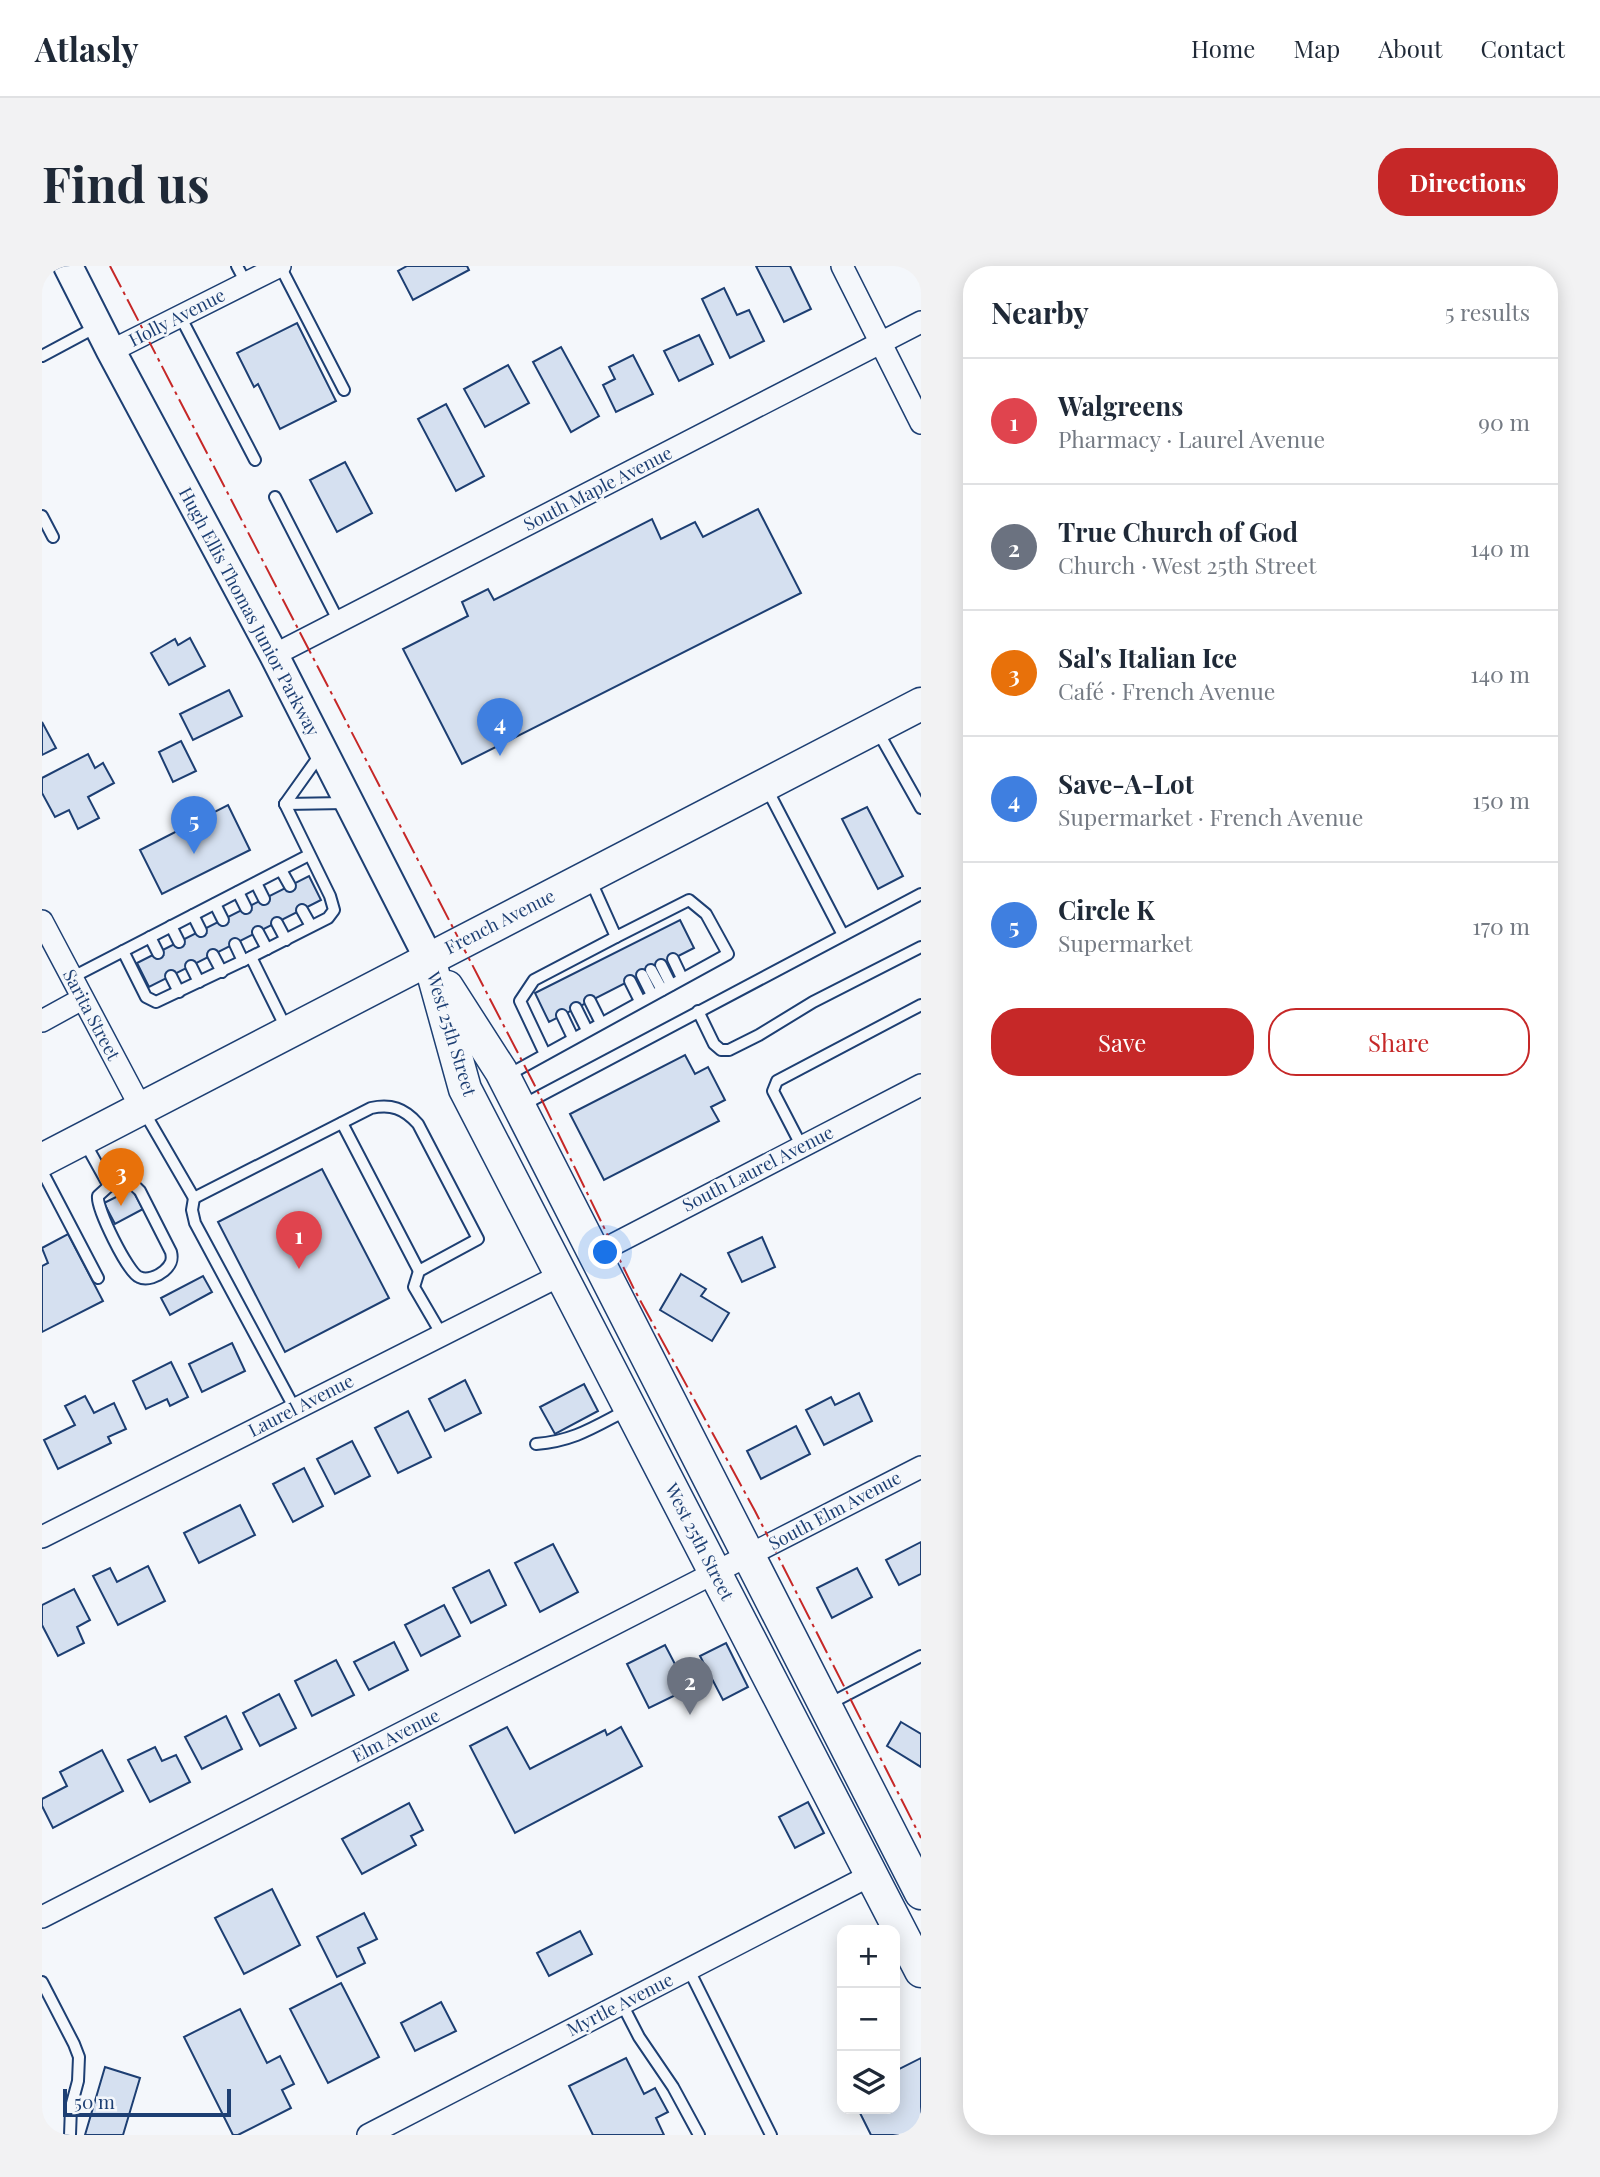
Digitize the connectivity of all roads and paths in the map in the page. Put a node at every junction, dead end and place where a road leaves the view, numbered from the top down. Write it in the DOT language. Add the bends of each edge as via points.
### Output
graph roads {
  1 [pos="68,266"];
  2 [pos="280,266"];
  3 [pos="842,266"];
  4 [pos="241,275"];
  5 [pos="180,316"];
  6 [pos="921,322"];
  7 [pos="98,326"];
  8 [pos="880,343"];
  9 [pos="111,351"];
  10 [pos="42,356"];
  11 [pos="344,390"];
  12 [pos="915,396"];
  13 [pos="921,423"];
  14 [pos="255,460"];
  15 [pos="275,498"];
  16 [pos="42,516"];
  17 [pos="53,537"];
  18 [pos="339,622"];
  19 [pos="274,655"];
  20 [pos="921,704"];
  21 [pos="875,728"];
  22 [pos="322,752"];
  23 [pos="765,785"];
  24 [pos="349,803"];
  25 [pos="285,804"];
  26 [pos="921,808"];
  27 [pos="309,855"];
  28 [pos="281,870"];
  29 [pos="589,876"];
  30 [pos="256,883"];
  31 [pos="290,886"];
  32 [pos="237,892"];
  33 [pos="921,894"];
  34 [pos="264,899"];
  35 [pos="215,904"];
  36 [pos="246,908"];
  37 [pos="302,910"];
  38 [pos="665,912"];
  39 [pos="193,915"];
  40 [pos="652,919"];
  41 [pos="223,920"];
  42 [pos="42,921"];
  43 [pos="276,923"];
  44 [pos="671,924"];
  45 [pos="171,926"];
  46 [pos="311,926"];
  47 [pos="201,931"];
  48 [pos="658,931"];
  49 [pos="258,932"];
  50 [pos="624,933"];
  51 [pos="843,935"];
  52 [pos="150,937"];
  53 [pos="286,940"];
  54 [pos="179,942"];
  55 [pos="235,944"];
  56 [pos="921,947"];
  57 [pos="267,949"];
  58 [pos="123,951"];
  59 [pos="616,952"];
  60 [pos="158,953"];
  61 [pos="213,955"];
  62 [pos="247,959"];
  63 [pos="429,959"];
  64 [pos="673,959"];
  65 [pos="569,961"];
  66 [pos="191,966"];
  67 [pos="554,969"];
  68 [pos="222,972"];
  69 [pos="575,973"];
  70 [pos="171,976"];
  71 [pos="542,976"];
  72 [pos="71,978"];
  73 [pos="682,978"];
  74 [pos="561,980"];
  75 [pos="630,981"];
  76 [pos="199,982"];
  77 [pos="547,987"];
  78 [pos="662,990"];
  79 [pos="179,992"];
  80 [pos="82,999"];
  81 [pos="590,1001"];
  82 [pos="640,1001"];
  83 [pos="921,1005"];
  84 [pos="576,1009"];
  85 [pos="698,1011"];
  86 [pos="562,1015"];
  87 [pos="42,1021"];
  88 [pos="601,1023"];
  89 [pos="587,1030"];
  90 [pos="288,1032"];
  91 [pos="573,1038"];
  92 [pos="545,1054"];
  93 [pos="504,1077"];
  94 [pos="921,1085"];
  95 [pos="519,1107"];
  96 [pos="141,1108"];
  97 [pos="342,1123"];
  98 [pos="83,1138"];
  99 [pos="802,1147"];
  100 [pos="42,1160"];
  101 [pos="42,1171"];
  102 [pos="109,1185"];
  103 [pos="194,1198"];
  104 [pos="595,1254"];
  105 [pos="419,1271"];
  106 [pos="561,1275"];
  107 [pos="98,1278"];
  108 [pos="442,1335"];
  109 [pos="295,1409"];
  110 [pos="630,1409"];
  111 [pos="536,1444"];
  112 [pos="921,1467"];
  113 [pos="42,1537"];
  114 [pos="750,1556"];
  115 [pos="715,1574"];
  116 [pos="921,1656"];
  117 [pos="826,1705"];
  118 [pos="912,1854"];
  119 [pos="871,1875"];
  120 [pos="921,1893"];
  121 [pos="42,1917"];
  122 [pos="921,1935"];
  123 [pos="689,1970"];
  124 [pos="921,1971"];
  125 [pos="42,1982"];
  126 [pos="622,2004"];
  127 [pos="70,2135"];
  128 [pos="368,2135"];
  129 [pos="699,2135"];
  130 [pos="771,2135"];
  1 -- 7 [label="main road, Hugh Ellis Thomas Junior Parkway"];
  2 -- 4 [label="street, Holly Avenue"];
  2 -- 11 [label="lane"];
  3 -- 8 [label="street"];
  4 -- 5 [label="street, Holly Avenue"];
  5 -- 9 [label="street, Holly Avenue"];
  5 -- 14 [label="lane"];
  6 -- 8 [label="street, South Maple Avenue"];
  7 -- 9 [label="main road, Hugh Ellis Thomas Junior Parkway"];
  7 -- 10 [label="lane"];
  8 -- 12 [label="street"];
  8 -- 18 [label="street, South Maple Avenue"];
  9 -- 19 [label="main road, Hugh Ellis Thomas Junior Parkway"];
  12 -- 13 [label="street"];
  15 -- 18 [label="lane"];
  16 -- 17 [label="lane"];
  18 -- 19 [label="street, South Maple Avenue"];
  19 -- 22 [label="main road, Hugh Ellis Thomas Junior Parkway"];
  20 -- 21 [label="main road, French Avenue"];
  21 -- 23 [label="main road, French Avenue"];
  21 -- 26 [label="lane"];
  22 -- 24 [label="main road, Hugh Ellis Thomas Junior Parkway"];
  22 -- 25 [label="lane"];
  23 -- 29 [label="main road, French Avenue"];
  23 -- 51 [label="lane"];
  24 -- 25 [label="lane"];
  24 -- 63 [label="main road, Hugh Ellis Thomas Junior Parkway"];
  25 -- 27 [label="lane"];
  27 -- 28 [label="lane"];
  27 -- 46 [label="lane" via="334,910"];
  28 -- 30 [label="lane"];
  28 -- 31 [label="lane"];
  29 -- 50 [label="lane"];
  29 -- 63 [label="main road, French Avenue"];
  30 -- 32 [label="lane"];
  30 -- 34 [label="lane"];
  32 -- 35 [label="lane"];
  32 -- 36 [label="lane"];
  33 -- 51 [label="lane"];
  35 -- 39 [label="lane"];
  35 -- 41 [label="lane"];
  37 -- 46 [label="lane"];
  38 -- 40 [label="lane"];
  38 -- 44 [label="lane"];
  38 -- 73 [label="lane" via="689,900 706,914 728,954"];
  39 -- 45 [label="lane"];
  39 -- 47 [label="lane"];
  40 -- 48 [label="lane"];
  40 -- 50 [label="lane"];
  42 -- 72 [label="street, Sarita Street"];
  43 -- 53 [label="lane"];
  45 -- 52 [label="lane"];
  45 -- 54 [label="lane"];
  46 -- 53 [label="lane"];
  49 -- 57 [label="lane"];
  50 -- 50 [label="lane" via="637,941"];
  50 -- 59 [label="lane"];
  50 -- 65 [label="lane"];
  51 -- 85 [label="lane"];
  52 -- 58 [label="lane"];
  52 -- 60 [label="lane"];
  53 -- 57 [label="lane"];
  55 -- 62 [label="lane"];
  56 -- 85 [label="lane" via="729,1050 714,1044"];
  57 -- 62 [label="lane"];
  58 -- 72 [label="lane"];
  58 -- 79 [label="lane" via="146,997 156,1002"];
  61 -- 68 [label="lane"];
  62 -- 68 [label="lane"];
  62 -- 90 [label="lane"];
  63 -- 90 [label="main road, French Avenue"];
  63 -- 93 [label="main road, West 25th Street"];
  63 -- 106 [label="main road, West 25th Street" via="465,1089"];
  64 -- 73 [label="lane"];
  65 -- 67 [label="lane"];
  65 -- 69 [label="lane"];
  66 -- 76 [label="lane"];
  67 -- 71 [label="lane"];
  67 -- 74 [label="lane"];
  68 -- 76 [label="lane"];
  70 -- 79 [label="lane"];
  71 -- 77 [label="lane"];
  71 -- 92 [label="lane" via="520,1001"];
  72 -- 80 [label="street, Sarita Street"];
  73 -- 78 [label="lane"];
  75 -- 82 [label="lane"];
  76 -- 79 [label="lane"];
  78 -- 78 [label="lane" via="651,970"];
  78 -- 82 [label="lane"];
  80 -- 87 [label="street"];
  80 -- 96 [label="street, Sarita Street"];
  81 -- 88 [label="lane"];
  82 -- 88 [label="lane"];
  83 -- 99 [label="lane" via="777,1082 773,1091"];
  84 -- 89 [label="lane"];
  85 -- 95 [label="lane"];
  86 -- 91 [label="lane"];
  88 -- 89 [label="lane"];
  89 -- 91 [label="lane"];
  90 -- 96 [label="main road, French Avenue"];
  91 -- 92 [label="lane"];
  92 -- 93 [label="lane"];
  93 -- 95 [label="main road, West 25th Street"];
  94 -- 99 [label="street, South Laurel Avenue"];
  95 -- 104 [label="main road, West 25th Street"];
  96 -- 98 [label="main road, French Avenue"];
  96 -- 103 [label="lane"];
  97 -- 103 [label="lane"];
  97 -- 105 [label="lane"];
  97 -- 105 [label="lane" via="384,1106 410,1114 478,1239"];
  98 -- 100 [label="main road, French Avenue"];
  98 -- 102 [label="lane"];
  99 -- 104 [label="street, South Laurel Avenue"];
  101 -- 107 [label="lane"];
  102 -- 102 [label="lane" via="97,1201 132,1272 142,1279 162,1272 171,1263 172,1252 140,1191 127,1181"];
  103 -- 109 [label="lane" via="195,1223"];
  104 -- 114 [label="main road, West 25th Street"];
  105 -- 108 [label="lane" via="414,1287"];
  106 -- 108 [label="street, Laurel Avenue"];
  106 -- 110 [label="main road, West 25th Street"];
  108 -- 109 [label="street, Laurel Avenue"];
  109 -- 113 [label="street, Laurel Avenue"];
  110 -- 111 [label="lane" via="576,1437"];
  110 -- 115 [label="main road, West 25th Street"];
  112 -- 114 [label="street, South Elm Avenue"];
  114 -- 115 [label="street, Elm Avenue"];
  114 -- 117 [label="main road, West 25th Street"];
  115 -- 119 [label="main road, West 25th Street"];
  115 -- 121 [label="street, Elm Avenue"];
  116 -- 117 [label="lane"];
  117 -- 118 [label="main road, West 25th Street"];
  118 -- 120 [label="main road, West 25th Street"];
  119 -- 122 [label="main road" via="900,1895"];
  119 -- 123 [label="street, Myrtle Avenue"];
  119 -- 124 [label="main road, West 25th Street"];
  123 -- 126 [label="street, Myrtle Avenue"];
  123 -- 130 [label="lane"];
  125 -- 127 [label="lane" via="79,2057"];
  126 -- 128 [label="street, Myrtle Avenue"];
  126 -- 129 [label="lane"];
}
